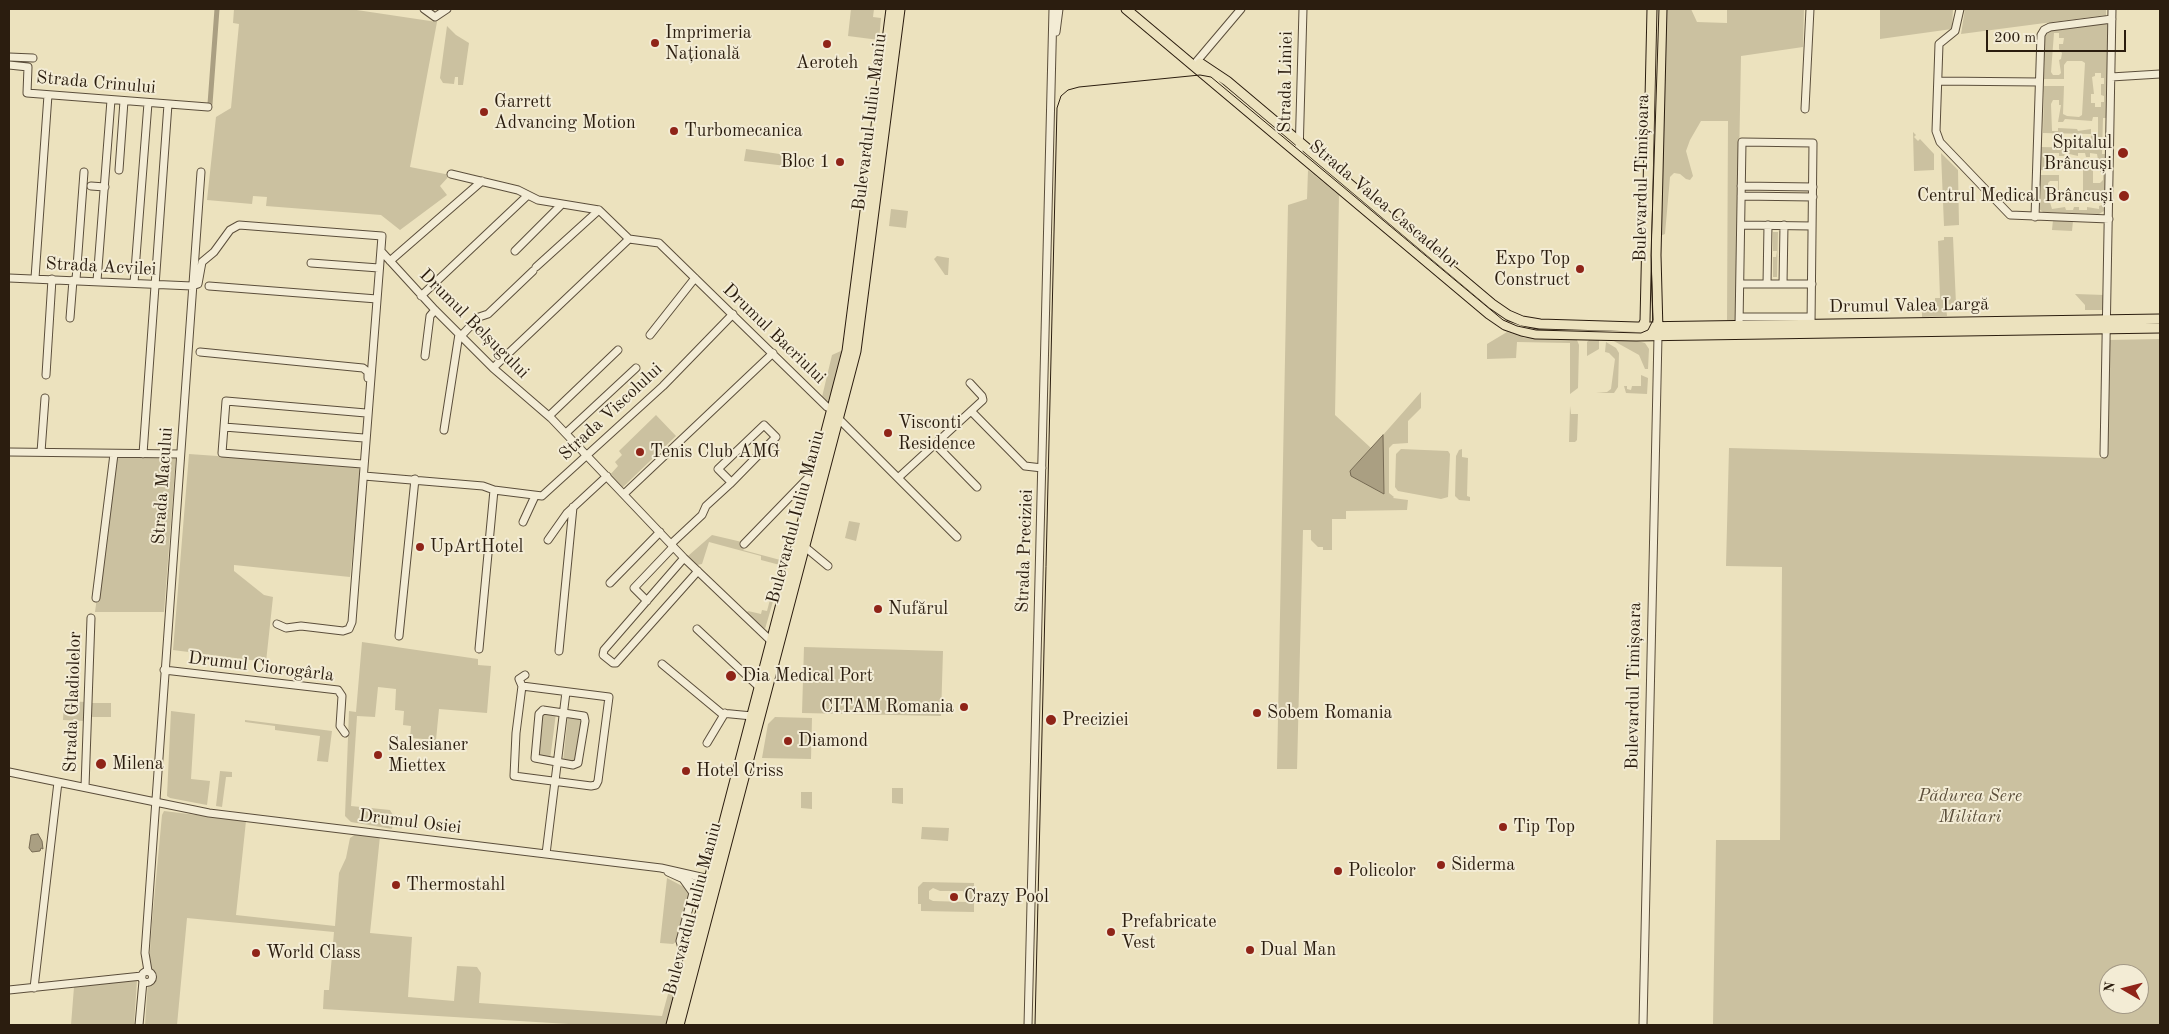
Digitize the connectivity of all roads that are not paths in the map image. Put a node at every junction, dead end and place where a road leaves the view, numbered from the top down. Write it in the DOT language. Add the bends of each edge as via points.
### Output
graph roads {
  1 [pos="424,9"];
  2 [pos="447,9"];
  3 [pos="892,9"];
  4 [pos="900,9"];
  5 [pos="1053,9"];
  6 [pos="1059,9"];
  7 [pos="1126,9"];
  8 [pos="1134,9"];
  9 [pos="1240,9"];
  10 [pos="1303,9"];
  11 [pos="1652,9"];
  12 [pos="1662,9"];
  13 [pos="1810,9"];
  14 [pos="1960,9"];
  15 [pos="2112,9"];
  16 [pos="2112,19"];
  17 [pos="1053,46"];
  18 [pos="9,57"];
  19 [pos="33,58"];
  20 [pos="1197,61"];
  21 [pos="9,64"];
  22 [pos="2160,74"];
  23 [pos="2111,77"];
  24 [pos="1938,81"];
  25 [pos="2039,82"];
  26 [pos="48,95"];
  27 [pos="111,100"];
  28 [pos="124,101"];
  29 [pos="148,103"];
  30 [pos="168,104"];
  31 [pos="208,107"];
  32 [pos="1805,110"];
  33 [pos="1300,142"];
  34 [pos="1299,155"];
  35 [pos="118,170"];
  36 [pos="84,172"];
  37 [pos="201,172"];
  38 [pos="451,174"];
  39 [pos="482,181"];
  40 [pos="91,186"];
  41 [pos="1741,186"];
  42 [pos="104,187"];
  43 [pos="1813,187"];
  44 [pos="528,195"];
  45 [pos="1741,196"];
  46 [pos="1813,197"];
  47 [pos="561,205"];
  48 [pos="599,210"];
  49 [pos="2035,216"];
  50 [pos="2109,219"];
  51 [pos="1741,225"];
  52 [pos="1768,225"];
  53 [pos="1784,226"];
  54 [pos="1812,226"];
  55 [pos="1405,230"];
  56 [pos="1398,238"];
  57 [pos="629,239"];
  58 [pos="381,251"];
  59 [pos="516,251"];
  60 [pos="390,261"];
  61 [pos="311,263"];
  62 [pos="1446,265"];
  63 [pos="379,270"];
  64 [pos="1440,273"];
  65 [pos="9,278"];
  66 [pos="35,278"];
  67 [pos="695,278"];
  68 [pos="52,279"];
  69 [pos="74,280"];
  70 [pos="97,281"];
  71 [pos="134,283"];
  72 [pos="155,284"];
  73 [pos="1740,284"];
  74 [pos="1767,284"];
  75 [pos="1783,284"];
  76 [pos="1812,284"];
  77 [pos="192,286"];
  78 [pos="209,286"];
  79 [pos="421,296"];
  80 [pos="377,299"];
  81 [pos="435,310"];
  82 [pos="733,314"];
  83 [pos="70,318"];
  84 [pos="2160,319"];
  85 [pos="1811,320"];
  86 [pos="1740,321"];
  87 [pos="1537,324"];
  88 [pos="2107,324"];
  89 [pos="1947,326"];
  90 [pos="2160,328"];
  91 [pos="1649,329"];
  92 [pos="650,334"];
  93 [pos="1536,334"];
  94 [pos="460,335"];
  95 [pos="618,350"];
  96 [pos="200,352"];
  97 [pos="773,353"];
  98 [pos="425,356"];
  99 [pos="493,368"];
  100 [pos="636,368"];
  101 [pos="46,376"];
  102 [pos="970,383"];
  103 [pos="45,398"];
  104 [pos="970,411"];
  105 [pos="366,412"];
  106 [pos="837,413"];
  107 [pos="549,416"];
  108 [pos="224,427"];
  109 [pos="444,430"];
  110 [pos="566,433"];
  111 [pos="364,438"];
  112 [pos="935,444"];
  113 [pos="9,452"];
  114 [pos="42,452"];
  115 [pos="114,454"];
  116 [pos="143,454"];
  117 [pos="180,454"];
  118 [pos="2104,454"];
  119 [pos="588,455"];
  120 [pos="362,464"];
  121 [pos="1042,468"];
  122 [pos="364,476"];
  123 [pos="607,476"];
  124 [pos="819,478"];
  125 [pos="898,478"];
  126 [pos="415,479"];
  127 [pos="730,482"];
  128 [pos="977,487"];
  129 [pos="494,490"];
  130 [pos="624,494"];
  131 [pos="535,496"];
  132 [pos="574,508"];
  133 [pos="523,522"];
  134 [pos="660,532"];
  135 [pos="957,537"];
  136 [pos="548,540"];
  137 [pos="744,544"];
  138 [pos="672,546"];
  139 [pos="805,547"];
  140 [pos="684,558"];
  141 [pos="828,566"];
  142 [pos="698,571"];
  143 [pos="610,583"];
  144 [pos="96,598"];
  145 [pos="647,601"];
  146 [pos="91,618"];
  147 [pos="781,621"];
  148 [pos="277,624"];
  149 [pos="696,629"];
  150 [pos="399,636"];
  151 [pos="771,641"];
  152 [pos="479,649"];
  153 [pos="559,651"];
  154 [pos="662,664"];
  155 [pos="164,670"];
  156 [pos="525,675"];
  157 [pos="522,686"];
  158 [pos="760,687"];
  159 [pos="566,692"];
  160 [pos="563,712"];
  161 [pos="725,713"];
  162 [pos="752,716"];
  163 [pos="344,733"];
  164 [pos="707,743"];
  165 [pos="746,755"];
  166 [pos="557,763"];
  167 [pos="9,772"];
  168 [pos="58,782"];
  169 [pos="555,782"];
  170 [pos="85,787"];
  171 [pos="157,792"];
  172 [pos="157,802"];
  173 [pos="166,804"];
  174 [pos="546,854"];
  175 [pos="661,868"];
  176 [pos="683,879"];
  177 [pos="712,884"];
  178 [pos="690,954"];
  179 [pos="145,980"];
  180 [pos="34,988"];
  181 [pos="9,990"];
  182 [pos="139,1025"];
  183 [pos="671,1025"];
  184 [pos="679,1025"];
  185 [pos="1028,1025"];
  186 [pos="1643,1025"];
  1 -- 2 [label="street" via="436,17"];
  3 -- 106 [label="main road, Bulevardul Iuliu Maniu" via="854,309"];
  4 -- 106 [label="main road, Bulevardul Iuliu Maniu" via="856,351"];
  5 -- 17 [label="street, Strada Preciziei"];
  6 -- 17 [label="street, Strada Preciziei"];
  7 -- 34 [label="main road, Strada Valea Cascadelor"];
  8 -- 20 [label="main road, Strada Valea Cascadelor"];
  9 -- 20 [label="street"];
  10 -- 33 [label="street, Strada Liniei"];
  11 -- 91 [label="main road, Bulevardul Timișoara"];
  12 -- 91 [label="main road, Bulevardul Timișoara" via="1656,245"];
  13 -- 32 [label="street"];
  14 -- 24 [label="street" via="1955,31 1939,44"];
  15 -- 16 [label="street"];
  16 -- 23 [label="street"];
  16 -- 25 [label="street" via="2044,30"];
  17 -- 121 [label="street, Strada Preciziei"];
  18 -- 19 [label="street"];
  20 -- 33 [label="main road, Strada Valea Cascadelor" via="1227,81"];
  21 -- 26 [label="street, Strada Crinului" via="28,67 27,93"];
  22 -- 23 [label="street"];
  23 -- 50 [label="street"];
  24 -- 25 [label="street"];
  24 -- 49 [label="street" via="1936,131 1940,142 2008,214"];
  25 -- 49 [label="street"];
  26 -- 27 [label="street, Strada Crinului"];
  26 -- 66 [label="street"];
  27 -- 28 [label="street, Strada Crinului"];
  27 -- 42 [label="street"];
  28 -- 29 [label="street, Strada Crinului"];
  28 -- 35 [label="street"];
  29 -- 30 [label="street, Strada Crinului"];
  29 -- 71 [label="street"];
  30 -- 31 [label="street, Strada Crinului"];
  30 -- 72 [label="street"];
  33 -- 34 [label="street, Strada Liniei"];
  33 -- 55 [label="main road, Strada Valea Cascadelor"];
  34 -- 56 [label="main road, Strada Valea Cascadelor"];
  36 -- 69 [label="street"];
  37 -- 77 [label="street, Strada Macului"];
  38 -- 39 [label="street"];
  39 -- 44 [label="street"];
  39 -- 60 [label="street"];
  40 -- 42 [label="street"];
  41 -- 43 [label="street"];
  41 -- 43 [label="street" via="1742,142 1814,143"];
  41 -- 45 [label="street"];
  42 -- 70 [label="street"];
  43 -- 46 [label="street"];
  44 -- 47 [label="street"];
  44 -- 79 [label="street"];
  45 -- 46 [label="street"];
  45 -- 51 [label="street"];
  46 -- 54 [label="street"];
  47 -- 48 [label="street"];
  47 -- 59 [label="street"];
  48 -- 57 [label="street"];
  48 -- 94 [label="street" via="488,314 479,317"];
  49 -- 50 [label="street"];
  50 -- 88 [label="street"];
  51 -- 52 [label="street"];
  51 -- 73 [label="street"];
  52 -- 53 [label="street"];
  52 -- 74 [label="street"];
  53 -- 54 [label="street"];
  53 -- 75 [label="street"];
  54 -- 76 [label="street"];
  55 -- 56 [label="main road"];
  55 -- 62 [label="main road, Strada Valea Cascadelor"];
  56 -- 64 [label="main road, Strada Valea Cascadelor"];
  57 -- 67 [label="street, Drumul Bacriului" via="660,243"];
  57 -- 99 [label="street"];
  58 -- 60 [label="street, Drumul Belșugului"];
  58 -- 63 [label="street"];
  58 -- 77 [label="street" via="381,235 238,224 202,262 198,284"];
  60 -- 79 [label="street, Drumul Belșugului"];
  61 -- 63 [label="street"];
  62 -- 64 [label="main road"];
  62 -- 87 [label="main road, Strada Valea Cascadelor" via="1501,311 1515,319"];
  63 -- 80 [label="street"];
  64 -- 93 [label="main road, Strada Valea Cascadelor" via="1499,322"];
  65 -- 66 [label="street, Strada Acvilei"];
  66 -- 68 [label="street, Strada Acvilei"];
  67 -- 82 [label="street, Drumul Bacriului"];
  67 -- 92 [label="street"];
  68 -- 69 [label="street, Strada Acvilei"];
  68 -- 101 [label="street"];
  69 -- 70 [label="street, Strada Acvilei"];
  69 -- 83 [label="street"];
  70 -- 71 [label="street, Strada Acvilei"];
  71 -- 72 [label="street, Strada Acvilei"];
  72 -- 77 [label="street, Strada Acvilei"];
  72 -- 116 [label="street"];
  73 -- 74 [label="street"];
  73 -- 86 [label="street"];
  74 -- 75 [label="street"];
  75 -- 76 [label="street"];
  76 -- 85 [label="street"];
  77 -- 117 [label="street, Strada Macului"];
  78 -- 80 [label="street"];
  79 -- 81 [label="street, Drumul Belșugului"];
  80 -- 122 [label="street"];
  81 -- 94 [label="street, Drumul Belșugului"];
  81 -- 98 [label="street" via="430,316"];
  82 -- 97 [label="street, Drumul Bacriului"];
  82 -- 119 [label="street, Strada Viscolului" via="663,386"];
  84 -- 88 [label="main road, Drumul Valea Largă"];
  85 -- 86 [label="main road, Drumul Valea Largă"];
  85 -- 89 [label="main road, Drumul Valea Largă"];
  86 -- 91 [label="main road, Drumul Valea Largă"];
  87 -- 91 [label="main road, Strada Valea Cascadelor"];
  87 -- 93 [label="main road"];
  88 -- 89 [label="main road, Drumul Valea Largă"];
  88 -- 90 [label="main road, Drumul Valea Largă"];
  88 -- 118 [label="street"];
  89 -- 91 [label="main road, Drumul Valea Largă"];
  91 -- 93 [label="main road, Strada Valea Cascadelor"];
  91 -- 186 [label="street, Bulevardul Timișoara" via="1658,348"];
  94 -- 99 [label="street, Drumul Belșugului"];
  94 -- 109 [label="street"];
  95 -- 107 [label="street"];
  96 -- 105 [label="street" via="363,368 368,374"];
  97 -- 106 [label="street, Drumul Bacriului"];
  97 -- 130 [label="street"];
  99 -- 107 [label="street, Drumul Belșugului"];
  100 -- 110 [label="street"];
  102 -- 104 [label="street" via="983,399"];
  103 -- 114 [label="street"];
  104 -- 112 [label="street"];
  104 -- 121 [label="street" via="1025,466"];
  105 -- 108 [label="street" via="226,401"];
  105 -- 111 [label="street"];
  106 -- 124 [label="main road, Bulevardul Iuliu Maniu"];
  106 -- 125 [label="street, Drumul Bacriului"];
  107 -- 110 [label="street, Drumul Belșugului"];
  108 -- 111 [label="street"];
  108 -- 120 [label="street" via="222,453"];
  110 -- 119 [label="street, Drumul Belșugului"];
  111 -- 120 [label="street"];
  112 -- 125 [label="street"];
  112 -- 128 [label="street"];
  113 -- 114 [label="street"];
  114 -- 115 [label="street"];
  115 -- 116 [label="street"];
  115 -- 144 [label="street"];
  116 -- 117 [label="street"];
  117 -- 155 [label="street, Strada Macului"];
  119 -- 123 [label="street, Drumul Belșugului"];
  119 -- 131 [label="street, Strada Viscolului" via="543,495"];
  120 -- 122 [label="street"];
  121 -- 185 [label="street, Strada Preciziei"];
  122 -- 126 [label="street"];
  122 -- 148 [label="street" via="352,622 347,630 286,628"];
  123 -- 130 [label="street, Drumul Belșugului"];
  123 -- 132 [label="street"];
  124 -- 137 [label="street" via="807,479"];
  124 -- 139 [label="main road, Bulevardul Iuliu Maniu"];
  124 -- 147 [label="main road, Bulevardul Iuliu Maniu"];
  125 -- 135 [label="street, Drumul Bacriului"];
  126 -- 129 [label="street"];
  126 -- 150 [label="street"];
  127 -- 127 [label="street" via="776,437 764,424 718,469"];
  127 -- 138 [label="street"];
  129 -- 131 [label="street"];
  129 -- 152 [label="street"];
  130 -- 134 [label="street, Drumul Belșugului"];
  131 -- 133 [label="street"];
  132 -- 136 [label="street"];
  132 -- 153 [label="street"];
  134 -- 138 [label="street, Drumul Belșugului"];
  134 -- 143 [label="street"];
  138 -- 140 [label="street, Drumul Belșugului"];
  138 -- 145 [label="street" via="634,588"];
  139 -- 141 [label="street"];
  139 -- 147 [label="main road, Bulevardul Iuliu Maniu"];
  140 -- 142 [label="street, Drumul Belșugului"];
  140 -- 145 [label="street"];
  142 -- 145 [label="street" via="613,663 603,655 604,650"];
  142 -- 151 [label="street, Drumul Belșugului"];
  146 -- 170 [label="street, Strada Gladiolelor"];
  147 -- 151 [label="main road, Bulevardul Iuliu Maniu"];
  147 -- 165 [label="main road, Bulevardul Iuliu Maniu"];
  149 -- 158 [label="street"];
  151 -- 158 [label="main road, Bulevardul Iuliu Maniu"];
  154 -- 161 [label="street"];
  155 -- 163 [label="street, Drumul Ciorogârla" via="338,690 342,696 340,726"];
  155 -- 171 [label="street, Strada Macului"];
  156 -- 157 [label="street" via="520,679"];
  157 -- 159 [label="street"];
  157 -- 169 [label="street" via="513,774"];
  158 -- 162 [label="main road, Bulevardul Iuliu Maniu"];
  159 -- 160 [label="street"];
  159 -- 169 [label="street" via="609,697 607,716 597,783 591,786"];
  160 -- 166 [label="street"];
  160 -- 166 [label="street" via="582,715 585,721 580,762 575,765"];
  160 -- 166 [label="street" via="540,712 536,739 535,758"];
  161 -- 162 [label="street"];
  161 -- 164 [label="street"];
  162 -- 165 [label="main road, Bulevardul Iuliu Maniu"];
  165 -- 177 [label="main road, Bulevardul Iuliu Maniu"];
  166 -- 169 [label="street"];
  167 -- 168 [label="street, Drumul Osiei"];
  168 -- 170 [label="street, Drumul Osiei"];
  168 -- 180 [label="street"];
  169 -- 174 [label="street"];
  170 -- 172 [label="street, Drumul Osiei"];
  171 -- 172 [label="street, Strada Macului"];
  171 -- 173 [label="street"];
  172 -- 173 [label="street, Drumul Osiei"];
  172 -- 179 [label="street"];
  173 -- 174 [label="street, Drumul Osiei"];
  174 -- 175 [label="street, Drumul Osiei"];
  175 -- 176 [label="street, Drumul Osiei"];
  175 -- 177 [label="street, Drumul Osiei"];
  176 -- 177 [label="street, Drumul Osiei"];
  176 -- 178 [label="street" via="693,893 680,941 682,948"];
  177 -- 178 [label="main road, Bulevardul Iuliu Maniu"];
  177 -- 184 [label="main road, Bulevardul Iuliu Maniu"];
  178 -- 183 [label="main road, Bulevardul Iuliu Maniu"];
  179 -- 180 [label="street"];
  179 -- 182 [label="street"];
  180 -- 181 [label="street"];
}
